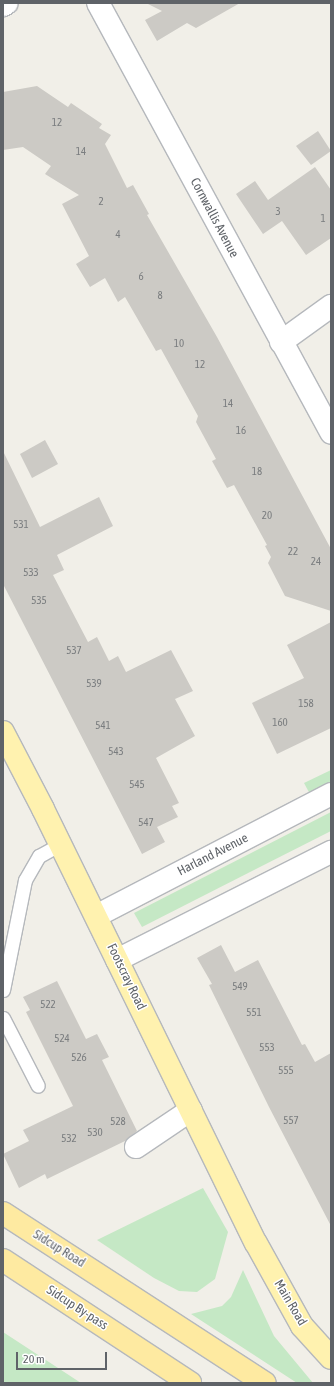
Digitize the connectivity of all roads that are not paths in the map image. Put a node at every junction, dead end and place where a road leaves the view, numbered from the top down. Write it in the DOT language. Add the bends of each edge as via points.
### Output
graph roads {
  1 [pos="7,3"];
  2 [pos="98,3"];
  3 [pos="3,5"];
  4 [pos="331,306"];
  5 [pos="281,342"];
  6 [pos="331,433"];
  7 [pos="3,732"];
  8 [pos="331,794"];
  9 [pos="61,844"];
  10 [pos="331,852"];
  11 [pos="96,916"];
  12 [pos="117,960"];
  13 [pos="3,990"];
  14 [pos="3,1018"];
  15 [pos="38,1086"];
  16 [pos="191,1110"];
  17 [pos="136,1147"];
  18 [pos="3,1213"];
  19 [pos="256,1243"];
  20 [pos="3,1260"];
  21 [pos="331,1358"];
  22 [pos="190,1383"];
  23 [pos="264,1383"];
  1 -- 3 [label="street"];
  2 -- 5 [label="street, Cornwallis Avenue"];
  4 -- 5 [label="street"];
  5 -- 6 [label="street, Cornwallis Avenue"];
  7 -- 9 [label="main road, Footscray Road"];
  8 -- 11 [label="street, Harland Avenue"];
  9 -- 11 [label="main road, Footscray Road"];
  9 -- 13 [label="lane" via="39,856 25,880"];
  10 -- 12 [label="street"];
  11 -- 12 [label="main road, Footscray Road"];
  12 -- 16 [label="main road, Footscray Road"];
  14 -- 15 [label="lane"];
  16 -- 17 [label="street"];
  16 -- 19 [label="main road, Footscray Road"];
  18 -- 23 [label="highway, Sidcup Road"];
  19 -- 21 [label="main road, Main Road" via="302,1326"];
  20 -- 22 [label="highway, Sidcup By-pass"];
}
